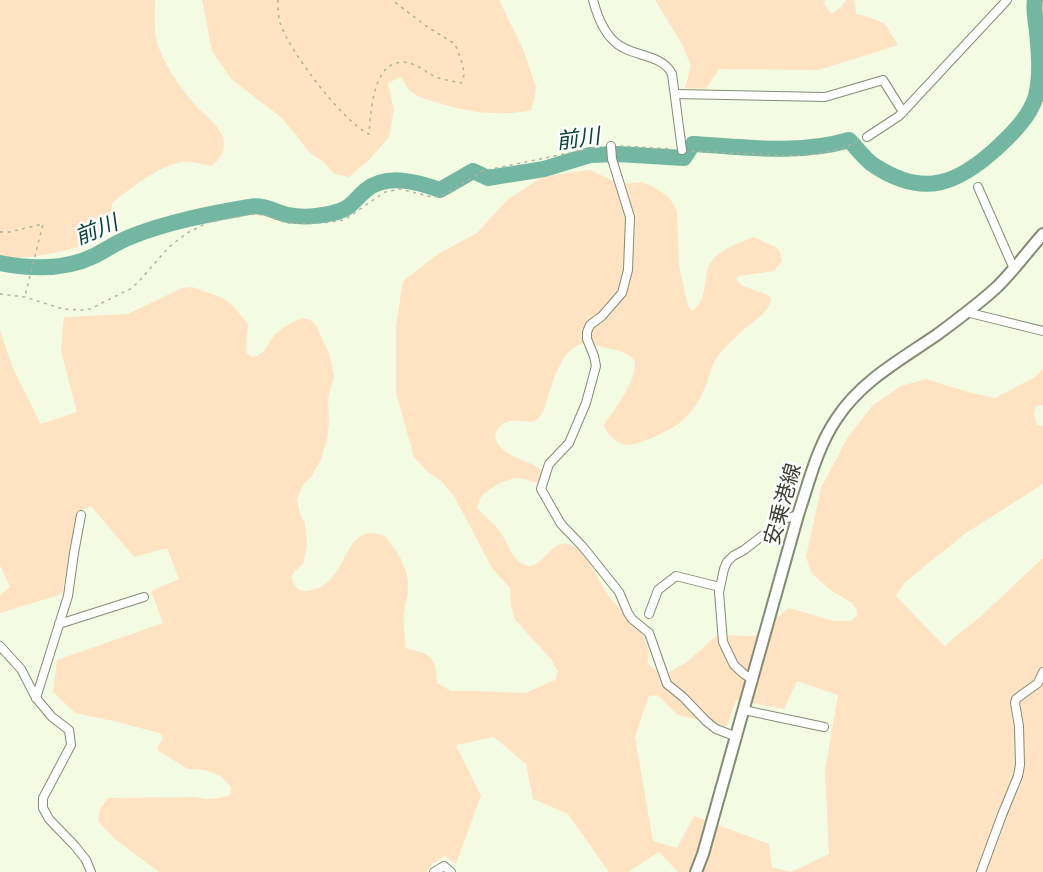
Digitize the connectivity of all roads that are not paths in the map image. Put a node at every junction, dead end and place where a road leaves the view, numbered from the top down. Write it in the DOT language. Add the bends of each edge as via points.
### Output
graph roads {
  1 [pos="593,0"];
  2 [pos="1007,0"];
  3 [pos="675,94"];
  4 [pos="903,112"];
  5 [pos="867,137"];
  6 [pos="682,150"];
  7 [pos="611,152"];
  8 [pos="978,187"];
  9 [pos="1043,234"];
  10 [pos="1014,269"];
  11 [pos="966,312"];
  12 [pos="1043,331"];
  13 [pos="81,515"];
  14 [pos="798,515"];
  15 [pos="720,587"];
  16 [pos="144,597"];
  17 [pos="649,614"];
  18 [pos="59,624"];
  19 [pos="0,646"];
  20 [pos="1043,672"];
  21 [pos="753,680"];
  22 [pos="36,698"];
  23 [pos="744,710"];
  24 [pos="824,727"];
  25 [pos="737,736"];
  26 [pos="91,872"];
  27 [pos="435,872"];
  28 [pos="451,872"];
  29 [pos="696,872"];
  30 [pos="981,872"];
  1 -- 3 [label="street" via="604,29 615,43 670,69"];
  2 -- 4 [label="street"];
  3 -- 4 [label="street" via="825,97 883,80"];
  3 -- 6 [label="street"];
  4 -- 5 [label="street"];
  7 -- 25 [label="street" via="630,217 628,270 622,293 586,332 596,366 586,403 569,443 549,464 541,489 561,524 619,592 632,619 649,633 667,684 716,729"];
  8 -- 10 [label="street"];
  9 -- 10 [label="main road, 安乗港線"];
  10 -- 11 [label="main road, 安乗港線"];
  11 -- 12 [label="street"];
  11 -- 14 [label="main road, 安乗港線" via="853,397 826,436"];
  13 -- 18 [label="street" via="68,596"];
  14 -- 15 [label="street" via="784,519 727,562"];
  14 -- 21 [label="main road, 安乗港線"];
  15 -- 17 [label="street" via="676,576 658,590"];
  15 -- 21 [label="street" via="723,642 734,665"];
  16 -- 18 [label="street"];
  18 -- 22 [label="street"];
  19 -- 22 [label="street" via="21,669"];
  20 -- 30 [label="street" via="1032,689 1016,699 1018,776"];
  21 -- 23 [label="main road, 安乗港線"];
  22 -- 26 [label="street" via="69,730 71,745 43,798 43,808 81,853"];
  23 -- 24 [label="street"];
  23 -- 25 [label="main road, 安乗港線"];
  25 -- 29 [label="main road, 安乗港線"];
  27 -- 28 [label="street" via="444,866"];
}
